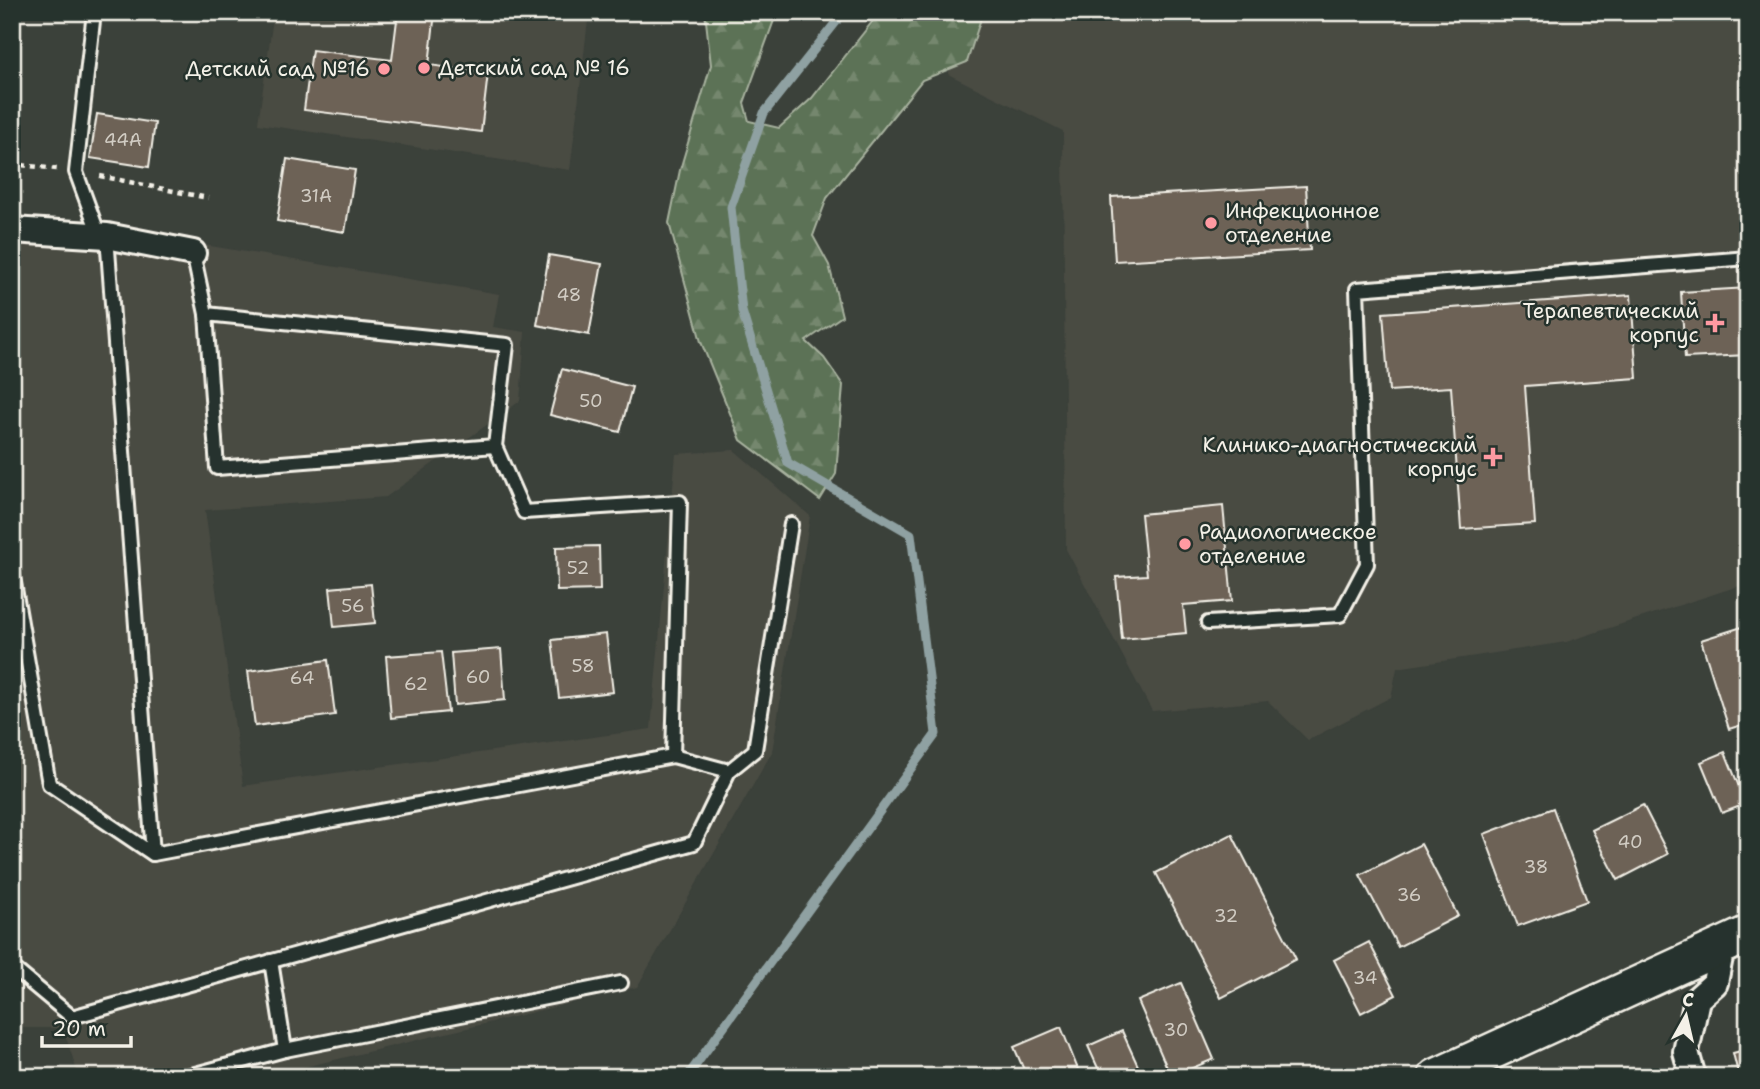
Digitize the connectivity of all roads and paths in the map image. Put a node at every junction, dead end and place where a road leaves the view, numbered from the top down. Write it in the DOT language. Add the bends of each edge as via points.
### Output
graph roads {
  1 [pos="94,12"];
  2 [pos="1747,12"];
  3 [pos="1748,18"];
  4 [pos="12,164"];
  5 [pos="76,172"];
  6 [pos="208,198"];
  7 [pos="12,230"];
  8 [pos="103,235"];
  9 [pos="193,253"];
  10 [pos="1748,258"];
  11 [pos="206,314"];
  12 [pos="495,446"];
  13 [pos="791,524"];
  14 [pos="12,570"];
  15 [pos="1208,623"];
  16 [pos="673,756"];
  17 [pos="729,771"];
  18 [pos="153,854"];
  19 [pos="1735,941"];
  20 [pos="271,961"];
  21 [pos="12,967"];
  22 [pos="621,983"];
  23 [pos="285,1050"];
  24 [pos="184,1077"];
  25 [pos="1436,1077"];
  26 [pos="1693,1077"];
  1 -- 5 [label="lane"];
  2 -- 3 [label="lane"];
  4 -- 5 [label="path"];
  5 -- 6 [label="path"];
  5 -- 8 [label="lane"];
  7 -- 8 [label="street"];
  8 -- 9 [label="street"];
  8 -- 18 [label="lane"];
  9 -- 11 [label="lane"];
  10 -- 15 [label="lane" via="1357,289 1367,564 1339,615"];
  11 -- 12 [label="lane" via="507,345"];
  11 -- 12 [label="lane" via="217,468"];
  12 -- 16 [label="lane" via="524,512 680,502"];
  13 -- 17 [label="lane" via="755,750"];
  14 -- 18 [label="lane" via="48,784"];
  16 -- 17 [label="lane"];
  16 -- 18 [label="lane"];
  17 -- 20 [label="lane" via="694,843"];
  19 -- 25 [label="street"];
  19 -- 26 [label="street" via="1715,982 1697,999 1686,1052"];
  20 -- 21 [label="lane" via="72,1017"];
  20 -- 23 [label="lane"];
  22 -- 23 [label="lane"];
  23 -- 24 [label="lane"];
}
